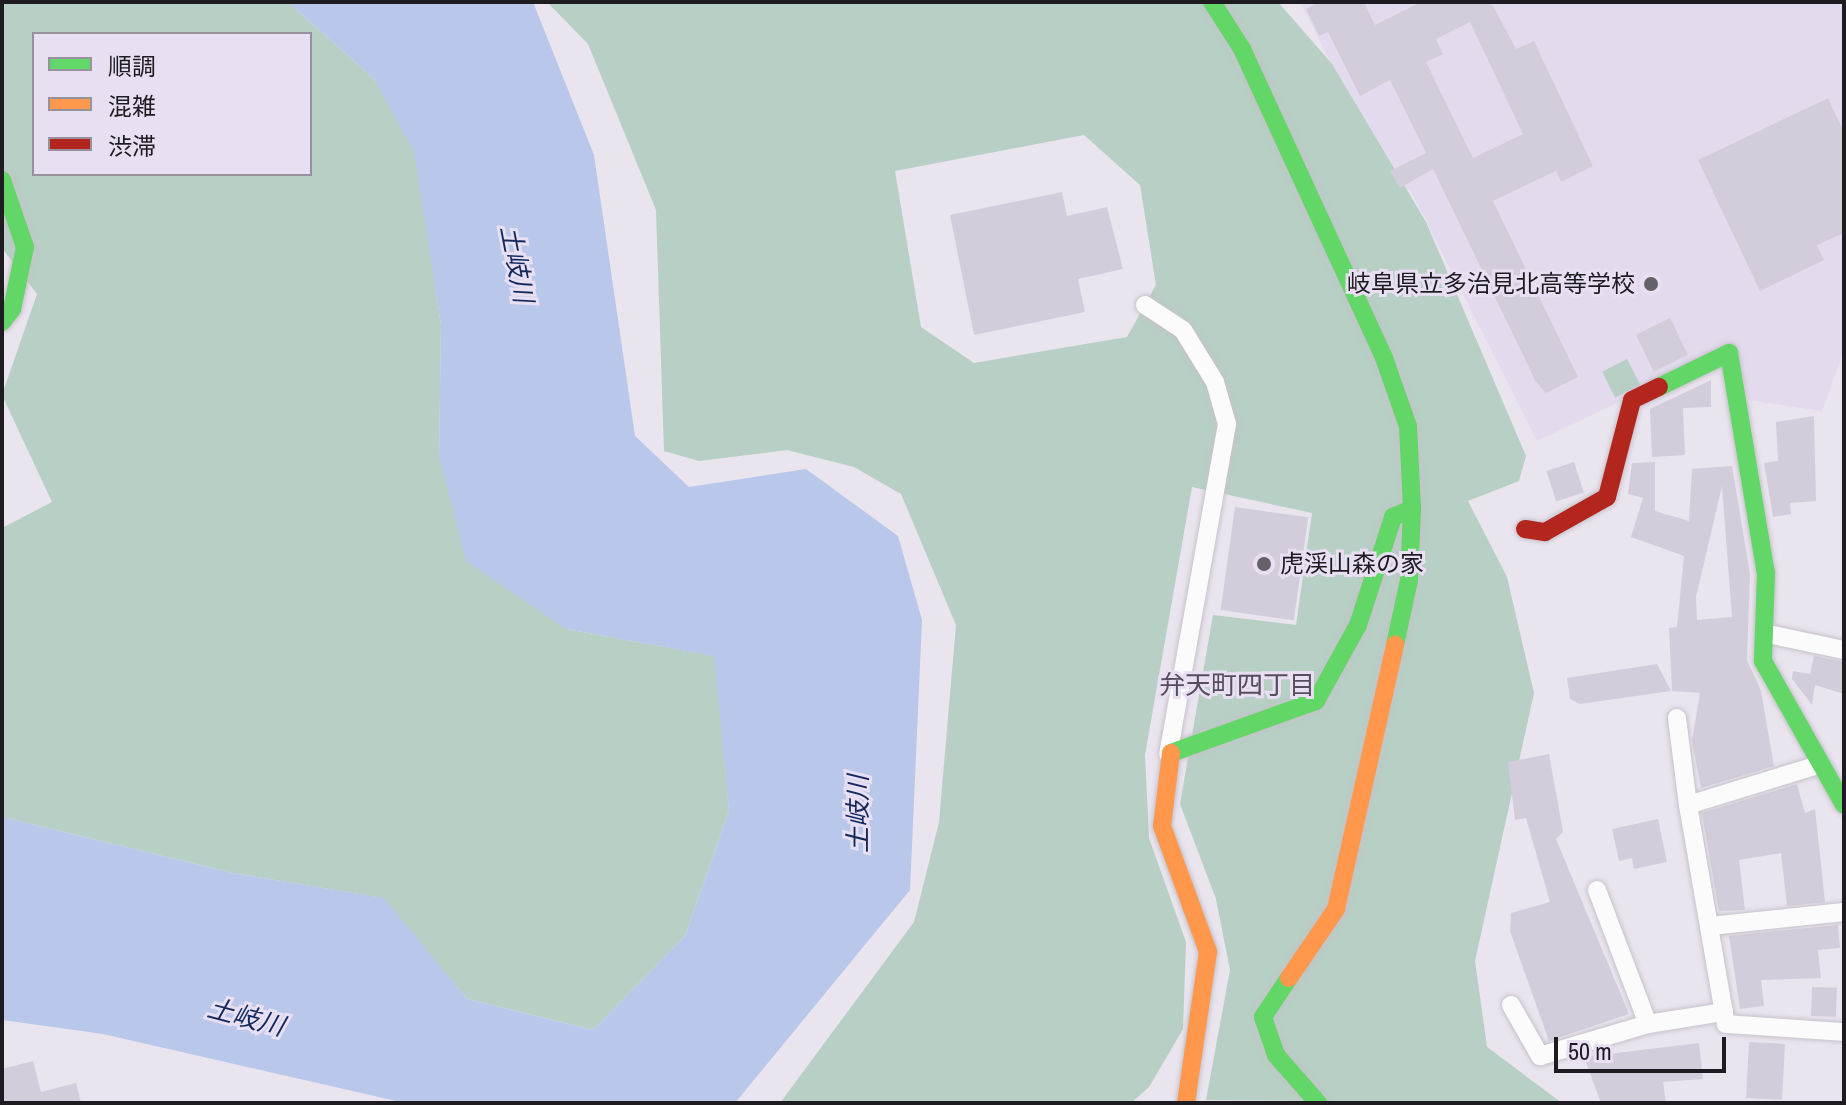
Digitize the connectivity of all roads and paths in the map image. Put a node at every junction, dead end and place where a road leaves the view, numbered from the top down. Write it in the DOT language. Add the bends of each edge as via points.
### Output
graph roads {
  1 [pos="1212,2"];
  2 [pos="2,180"];
  3 [pos="1145,305"];
  4 [pos="2,322"];
  5 [pos="1412,509"];
  6 [pos="1525,529"];
  7 [pos="1768,634"];
  8 [pos="1844,650"];
  9 [pos="1677,718"];
  10 [pos="1168,754"];
  11 [pos="1818,765"];
  12 [pos="1844,804"];
  13 [pos="1688,805"];
  14 [pos="1597,890"];
  15 [pos="1844,912"];
  16 [pos="1710,926"];
  17 [pos="1511,1005"];
  18 [pos="1724,1012"];
  19 [pos="1648,1024"];
  20 [pos="1844,1032"];
  21 [pos="1186,1103"];
  22 [pos="1318,1103"];
  1 -- 5 [label="street" via="1242,49 1384,358 1408,426"];
  2 -- 4 [label="street" via="25,247 12,309"];
  3 -- 10 [label="street" via="1183,330 1215,382 1227,424"];
  5 -- 10 [label="street" via="1393,517 1389,547 1358,625 1316,701"];
  5 -- 22 [label="street" via="1409,580 1336,909 1263,1017 1276,1055"];
  6 -- 7 [label="street" via="1545,532 1607,497 1632,400 1729,353 1766,573"];
  7 -- 8 [label="street"];
  7 -- 11 [label="street" via="1763,661"];
  9 -- 13 [label="street"];
  10 -- 21 [label="street" via="1162,826 1208,952"];
  11 -- 12 [label="street"];
  11 -- 13 [label="street"];
  13 -- 16 [label="street"];
  14 -- 19 [label="street"];
  15 -- 16 [label="street"];
  16 -- 18 [label="street"];
  17 -- 19 [label="street" via="1540,1056"];
  18 -- 19 [label="street"];
  18 -- 20 [label="street" via="1726,1024"];
}
